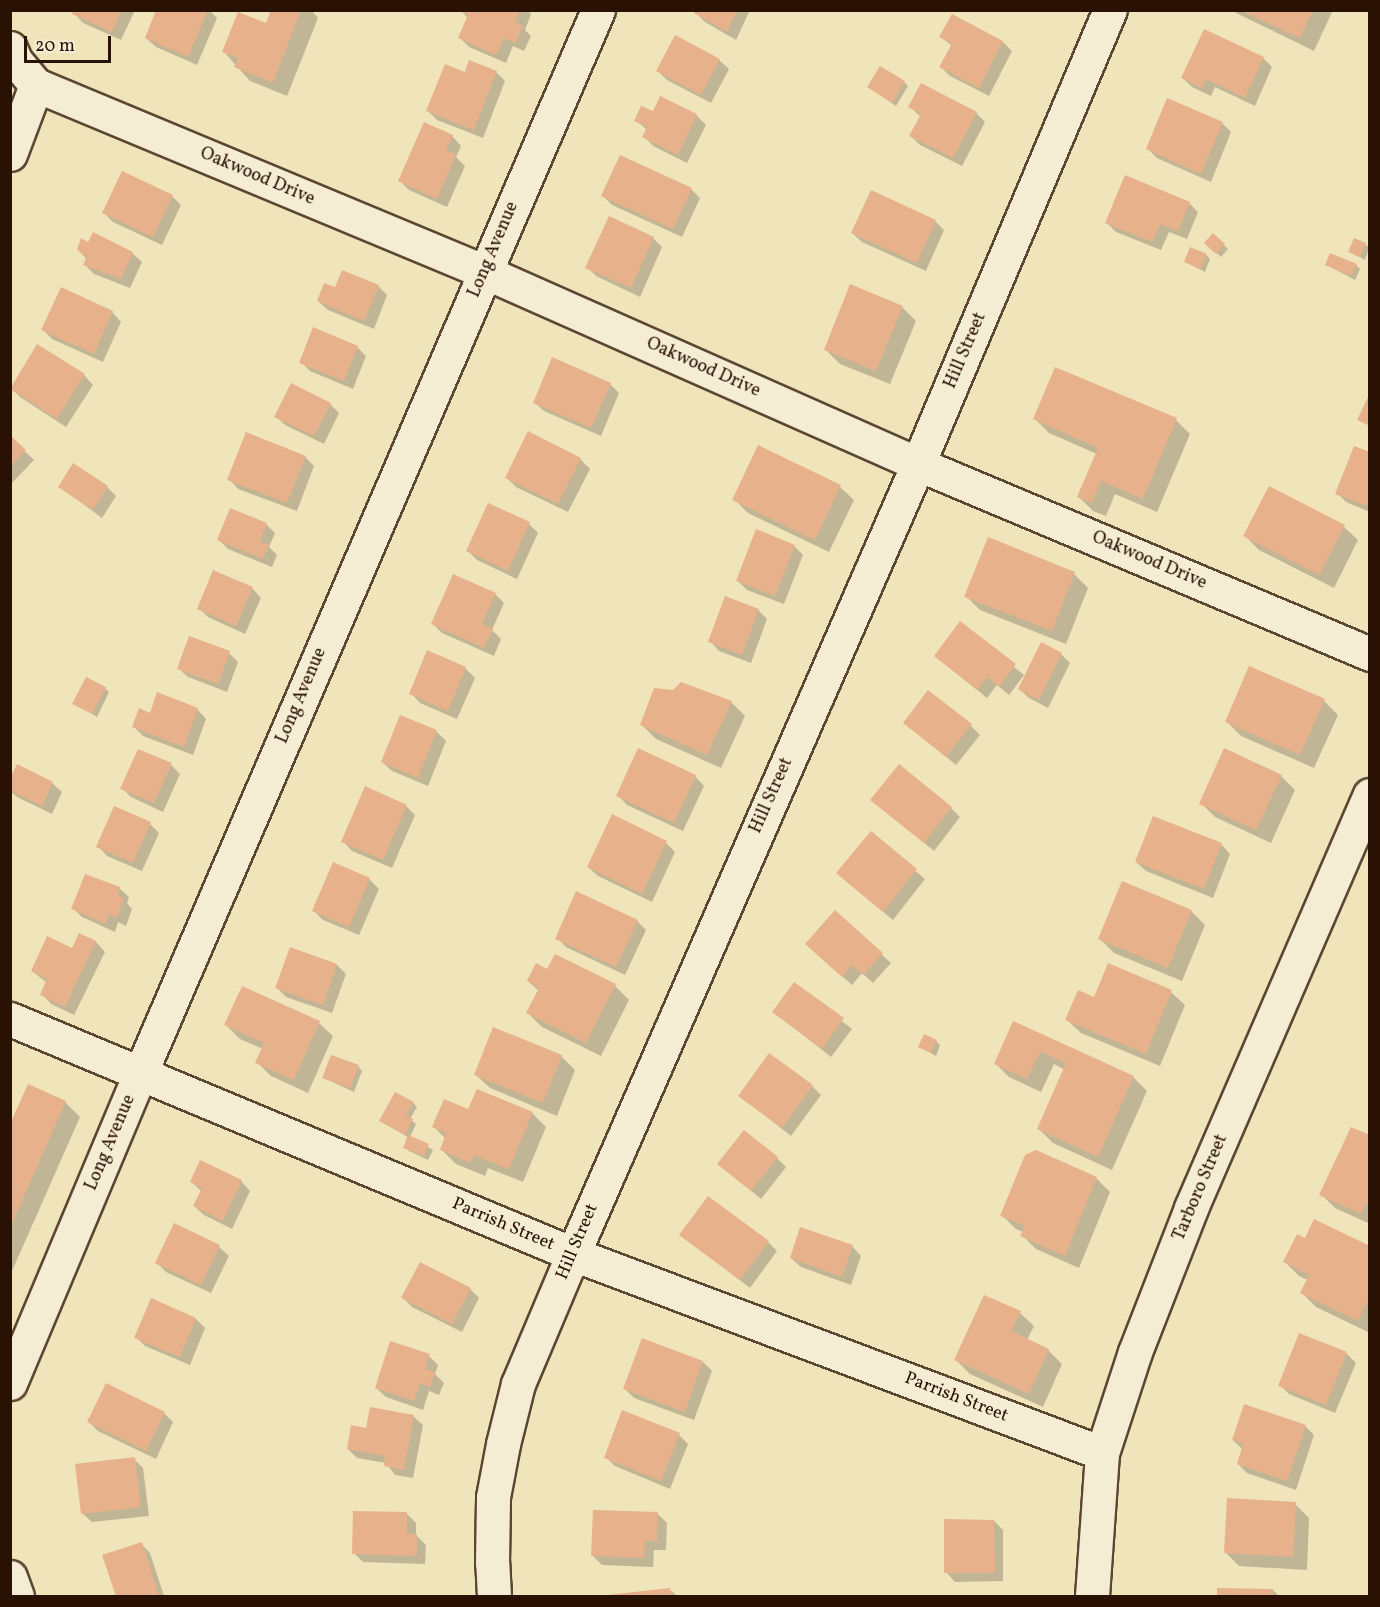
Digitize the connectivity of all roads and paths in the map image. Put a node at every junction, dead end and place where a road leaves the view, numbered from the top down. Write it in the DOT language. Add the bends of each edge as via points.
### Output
graph roads {
  1 [pos="598,10"];
  2 [pos="1110,10"];
  3 [pos="10,48"];
  4 [pos="36,85"];
  5 [pos="10,154"];
  6 [pos="485,272"];
  7 [pos="918,464"];
  8 [pos="1370,654"];
  9 [pos="1370,795"];
  10 [pos="10,1019"];
  11 [pos="140,1074"];
  12 [pos="573,1254"];
  13 [pos="10,1383"];
  14 [pos="1102,1453"];
  15 [pos="10,1577"];
  16 [pos="17,1596"];
  17 [pos="494,1596"];
  18 [pos="1092,1596"];
  1 -- 6 [label="street, Long Avenue"];
  2 -- 7 [label="street, Hill Street"];
  3 -- 4 [label="street"];
  4 -- 5 [label="street"];
  4 -- 6 [label="street, Oakwood Drive"];
  6 -- 7 [label="street, Oakwood Drive"];
  6 -- 11 [label="street, Long Avenue"];
  7 -- 8 [label="street, Oakwood Drive"];
  7 -- 12 [label="street, Hill Street"];
  9 -- 14 [label="street, Tarboro Street" via="1191,1208 1135,1352"];
  10 -- 11 [label="street, Parrish Street"];
  11 -- 12 [label="street, Parrish Street"];
  11 -- 13 [label="street, Long Avenue"];
  12 -- 14 [label="street, Parrish Street"];
  12 -- 17 [label="street, Hill Street" via="518,1384 503,1444 493,1497"];
  14 -- 18 [label="street, Tarboro Street"];
  15 -- 16 [label="street"];
}
